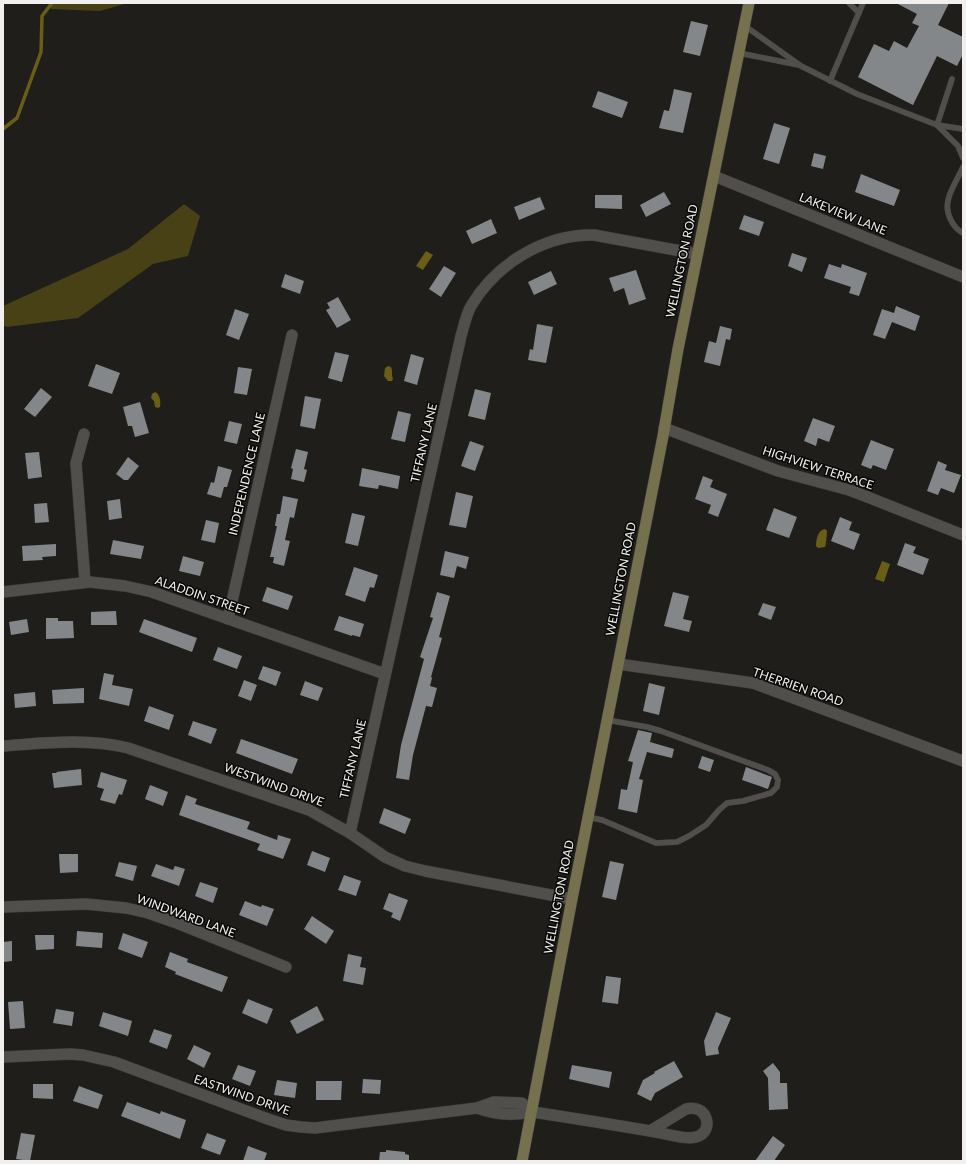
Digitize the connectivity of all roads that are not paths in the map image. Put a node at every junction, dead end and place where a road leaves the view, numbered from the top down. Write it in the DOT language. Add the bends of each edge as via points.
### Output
graph roads {
  1 [pos="750,3"];
  2 [pos="849,3"];
  3 [pos="864,3"];
  4 [pos="859,13"];
  5 [pos="745,26"];
  6 [pos="739,53"];
  7 [pos="801,66"];
  8 [pos="952,79"];
  9 [pos="830,81"];
  10 [pos="937,125"];
  11 [pos="963,129"];
  12 [pos="963,158"];
  13 [pos="963,167"];
  14 [pos="714,176"];
  15 [pos="963,233"];
  16 [pos="697,254"];
  17 [pos="963,277"];
  18 [pos="292,335"];
  19 [pos="664,428"];
  20 [pos="84,434"];
  21 [pos="963,535"];
  22 [pos="85,582"];
  23 [pos="3,592"];
  24 [pos="228,618"];
  25 [pos="618,664"];
  26 [pos="385,674"];
  27 [pos="607,720"];
  28 [pos="3,746"];
  29 [pos="963,761"];
  30 [pos="588,817"];
  31 [pos="350,833"];
  32 [pos="572,899"];
  33 [pos="3,907"];
  34 [pos="286,967"];
  35 [pos="3,1057"];
  36 [pos="532,1112"];
  37 [pos="650,1131"];
  38 [pos="522,1161"];
  1 -- 5 [label="main road, WELLINGTON ROAD"];
  2 -- 4 [label="lane"];
  3 -- 4 [label="lane"];
  4 -- 9 [label="lane"];
  5 -- 6 [label="main road, WELLINGTON ROAD"];
  5 -- 7 [label="lane"];
  6 -- 7 [label="lane"];
  6 -- 14 [label="main road, WELLINGTON ROAD"];
  7 -- 9 [label="lane"];
  8 -- 10 [label="lane"];
  9 -- 10 [label="lane"];
  10 -- 11 [label="lane"];
  10 -- 12 [label="lane" via="958,146"];
  13 -- 15 [label="lane" via="947,202 949,218"];
  14 -- 16 [label="main road, WELLINGTON ROAD"];
  14 -- 17 [label="street, LAKEVIEW LANE"];
  16 -- 19 [label="main road, WELLINGTON ROAD"];
  16 -- 26 [label="street, TIFFANY LANE" via="611,237 580,235 553,240 528,252 505,266 485,285 470,308 461,336"];
  18 -- 24 [label="street, INDEPENDENCE LANE"];
  19 -- 21 [label="street, HIGHVIEW TERRACE" via="778,470 863,495"];
  19 -- 25 [label="main road, WELLINGTON ROAD"];
  20 -- 22 [label="street" via="76,463"];
  22 -- 23 [label="street, ALADDIN STREET"];
  22 -- 24 [label="street, ALADDIN STREET" via="152,592"];
  24 -- 26 [label="street, ALADDIN STREET"];
  25 -- 27 [label="main road, WELLINGTON ROAD"];
  25 -- 29 [label="street, THERRIEN ROAD" via="753,683"];
  26 -- 31 [label="street, TIFFANY LANE"];
  27 -- 30 [label="main road, WELLINGTON ROAD"];
  27 -- 30 [label="lane" via="661,731 768,770 775,774 778,780 777,787 771,793 727,803 706,825 677,842 656,843 602,820"];
  28 -- 31 [label="street, WESTWIND DRIVE" via="62,742 115,744 302,807"];
  30 -- 32 [label="main road, WELLINGTON ROAD"];
  31 -- 32 [label="street, WESTWIND DRIVE" via="385,857 405,866"];
  32 -- 36 [label="main road, WELLINGTON ROAD"];
  33 -- 34 [label="street, WINDWARD LANE" via="86,904 126,908 174,922"];
  35 -- 36 [label="street, EASTWIND DRIVE" via="70,1054 97,1058 268,1119 301,1127 328,1127 477,1108 489,1112 521,1115"];
  36 -- 37 [label="street, EASTWIND DRIVE"];
  36 -- 38 [label="main road, WELLINGTON ROAD"];
}
